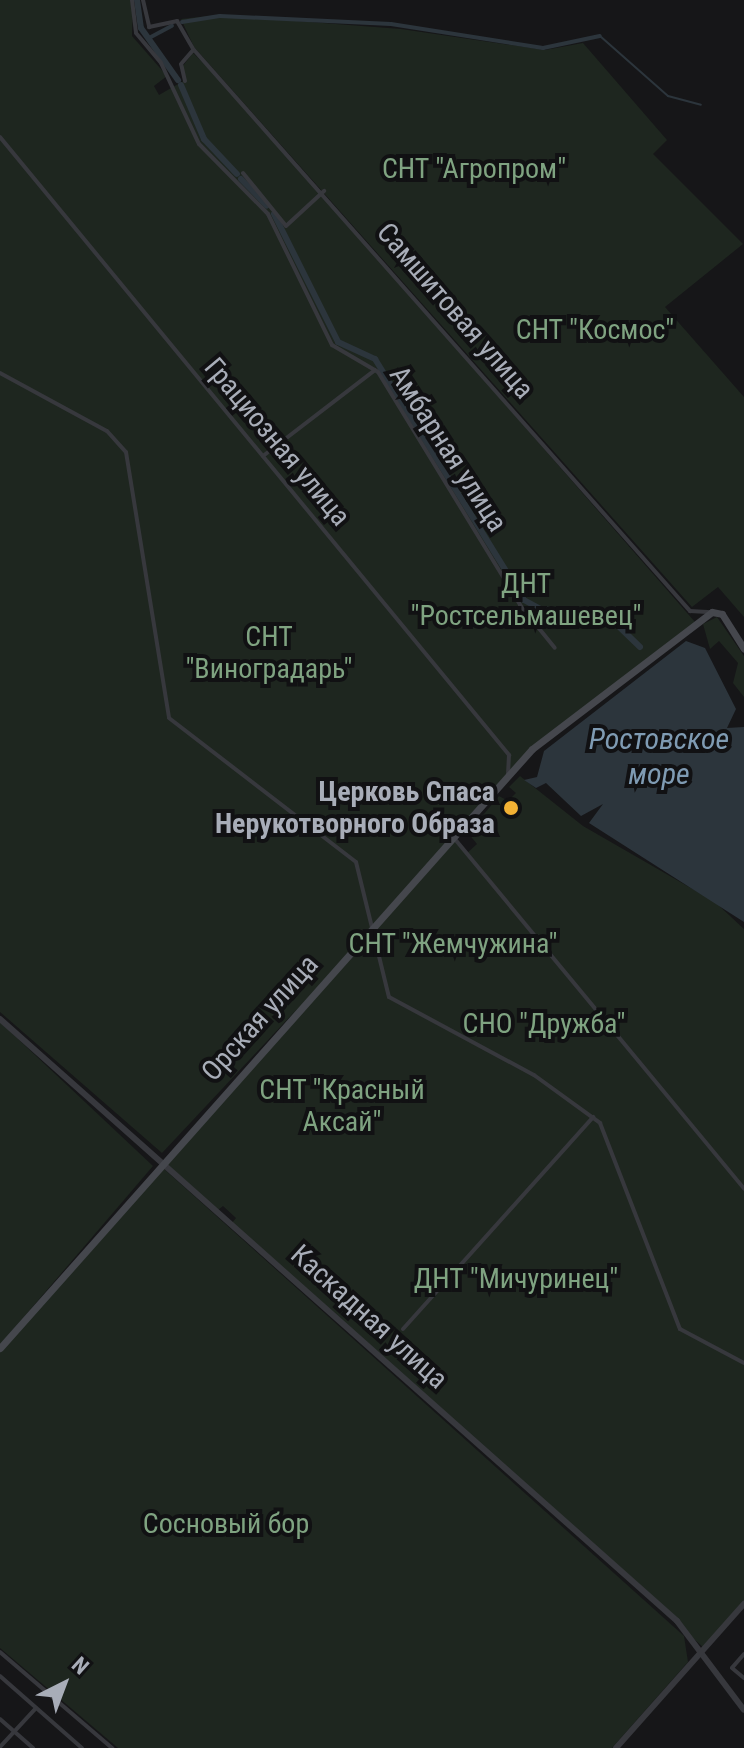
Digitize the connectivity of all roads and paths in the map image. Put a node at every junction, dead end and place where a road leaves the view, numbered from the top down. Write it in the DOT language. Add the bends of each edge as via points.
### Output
graph roads {
  1 [pos="132,0"];
  2 [pos="143,0"];
  3 [pos="194,50"];
  4 [pos="185,81"];
  5 [pos="0,137"];
  6 [pos="243,173"];
  7 [pos="324,191"];
  8 [pos="375,370"];
  9 [pos="0,373"];
  10 [pos="263,456"];
  11 [pos="712,612"];
  12 [pos="555,648"];
  13 [pos="743,649"];
  14 [pos="508,777"];
  15 [pos="454,838"];
  16 [pos="375,923"];
  17 [pos="0,1019"];
  18 [pos="593,1117"];
  19 [pos="162,1161"];
  20 [pos="744,1188"];
  21 [pos="403,1329"];
  22 [pos="0,1348"];
  23 [pos="744,1363"];
  24 [pos="744,1604"];
  25 [pos="737,1612"];
  26 [pos="744,1617"];
  27 [pos="0,1652"];
  28 [pos="744,1654"];
  29 [pos="699,1655"];
  30 [pos="0,1676"];
  31 [pos="744,1678"];
  32 [pos="36,1708"];
  33 [pos="744,1710"];
  34 [pos="0,1719"];
  35 [pos="14,1731"];
  36 [pos="0,1747"];
  37 [pos="33,1748"];
  38 [pos="82,1748"];
  39 [pos="112,1748"];
  40 [pos="616,1748"];
  1 -- 8 [label="street, Амбарная улица" via="136,33 161,63 199,144 275,224 332,345"];
  2 -- 3 [label="street, Самшитовая улица" via="149,27 177,21"];
  3 -- 4 [label="street" via="181,64"];
  3 -- 7 [label="street, Самшитовая улица"];
  5 -- 10 [label="street, Грациозная улица"];
  6 -- 7 [label="street" via="286,226"];
  7 -- 11 [label="street, Самшитовая улица" via="690,611"];
  8 -- 10 [label="street"];
  8 -- 12 [label="street, Амбарная улица" via="520,605"];
  9 -- 16 [label="street" via="122,444 169,718 351,857"];
  10 -- 14 [label="street, Грациозная улица" via="509,755"];
  11 -- 13 [label="main road" via="724,616"];
  11 -- 14 [label="main road, Орская улица" via="557,729"];
  14 -- 15 [label="main road, Орская улица"];
  15 -- 16 [label="main road, Орская улица"];
  15 -- 20 [label="street"];
  16 -- 18 [label="street" via="389,997 534,1075"];
  16 -- 19 [label="main road, Орская улица"];
  17 -- 19 [label="street, Каскадная улица"];
  18 -- 21 [label="street"];
  18 -- 23 [label="street" via="680,1329"];
  19 -- 22 [label="main road, Орская улица"];
  19 -- 29 [label="street, Каскадная улица" via="677,1621"];
  24 -- 25 [label="street"];
  25 -- 26 [label="street"];
  25 -- 29 [label="street"];
  27 -- 39 [label="street"];
  28 -- 31 [label="street" via="732,1668"];
  29 -- 33 [label="street, Каскадная улица"];
  29 -- 40 [label="street"];
  30 -- 32 [label="street"];
  32 -- 35 [label="street"];
  32 -- 38 [label="street"];
  34 -- 35 [label="street"];
  35 -- 36 [label="street"];
  35 -- 37 [label="street"];
}
